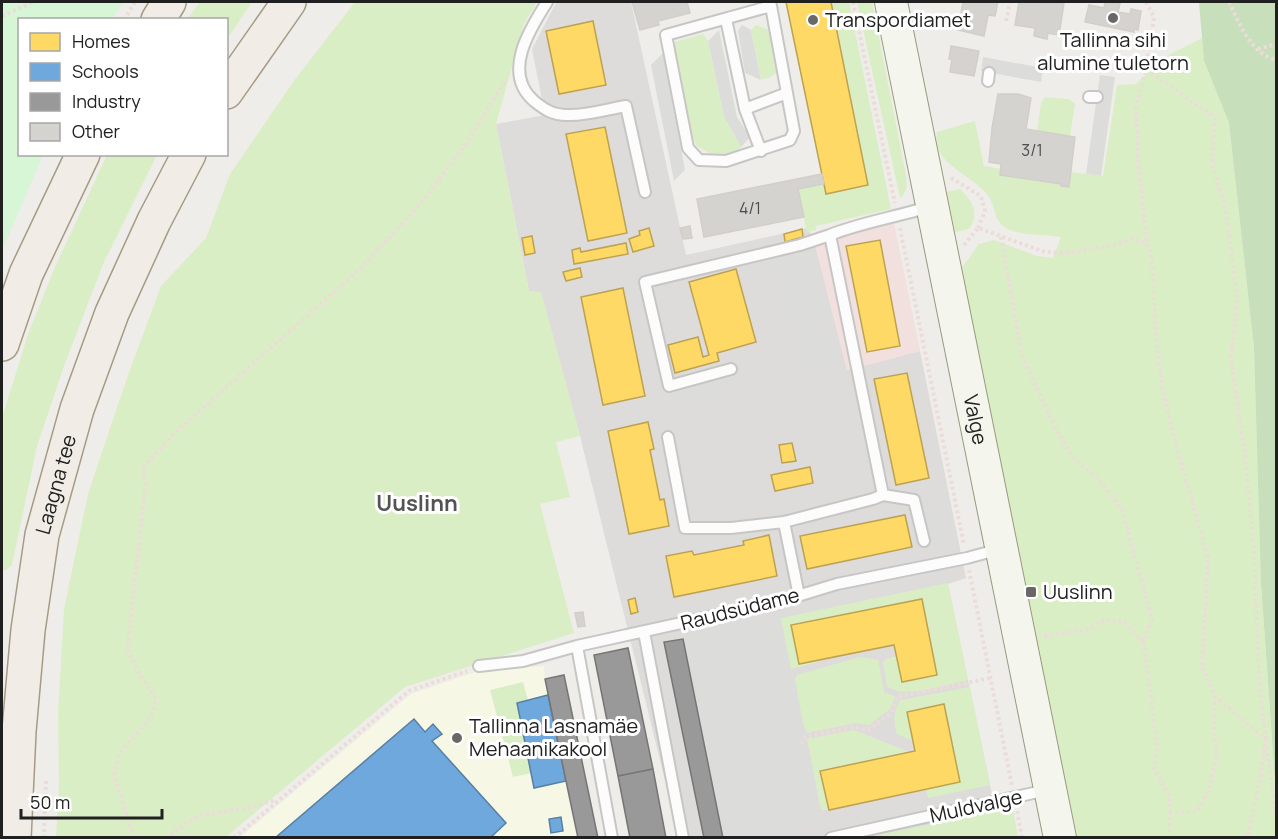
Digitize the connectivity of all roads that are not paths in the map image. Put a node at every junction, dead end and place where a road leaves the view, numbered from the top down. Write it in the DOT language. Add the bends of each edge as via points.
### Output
graph roads {
  1 [pos="169,2"];
  2 [pos="289,2"];
  3 [pos="547,2"];
  4 [pos="891,2"];
  5 [pos="771,4"];
  6 [pos="159,18"];
  7 [pos="726,19"];
  8 [pos="228,89"];
  9 [pos="787,93"];
  10 [pos="745,109"];
  11 [pos="761,151"];
  12 [pos="82,156"];
  13 [pos="188,156"];
  14 [pos="645,192"];
  15 [pos="932,206"];
  16 [pos="830,235"];
  17 [pos="2,344"];
  18 [pos="731,369"];
  19 [pos="668,437"];
  20 [pos="882,495"];
  21 [pos="784,522"];
  22 [pos="924,541"];
  23 [pos="1001,549"];
  24 [pos="799,596"];
  25 [pos="644,632"];
  26 [pos="577,646"];
  27 [pos="479,666"];
  28 [pos="1050,789"];
  29 [pos="851,835"];
  30 [pos="14,837"];
  31 [pos="612,837"];
  32 [pos="683,837"];
  33 [pos="831,837"];
  34 [pos="1060,837"];
  1 -- 6 [label="main road"];
  2 -- 8 [label="main road"];
  3 -- 14 [label="lane" via="526,38 519,62 520,81 528,95 548,112 568,116 626,106"];
  4 -- 15 [label="street, Valge"];
  5 -- 7 [label="lane"];
  5 -- 9 [label="lane"];
  7 -- 10 [label="lane"];
  7 -- 11 [label="lane" via="666,35 688,148 699,160 726,161"];
  9 -- 10 [label="lane"];
  9 -- 11 [label="lane" via="794,131 790,140"];
  10 -- 11 [label="lane"];
  12 -- 17 [label="main road" via="26,274"];
  13 -- 30 [label="main road, Laagna tee" via="112,313 77,409 42,535 28,630"];
  15 -- 16 [label="lane"];
  15 -- 23 [label="street, Valge"];
  16 -- 18 [label="lane" via="645,282 669,386"];
  16 -- 20 [label="lane"];
  19 -- 21 [label="lane" via="685,528"];
  20 -- 21 [label="lane"];
  20 -- 22 [label="lane" via="914,500"];
  21 -- 24 [label="lane"];
  23 -- 24 [label="lane, Raudsüdame" via="837,584"];
  23 -- 28 [label="street, Valge"];
  24 -- 25 [label="lane, Raudsüdame"];
  25 -- 26 [label="lane, Raudsüdame"];
  25 -- 32 [label="lane"];
  26 -- 27 [label="lane, Raudsüdame" via="523,661"];
  26 -- 31 [label="lane"];
  28 -- 29 [label="lane, Muldvalge"];
  28 -- 34 [label="street, Valge"];
  29 -- 33 [label="lane, Muldvalge"];
}
